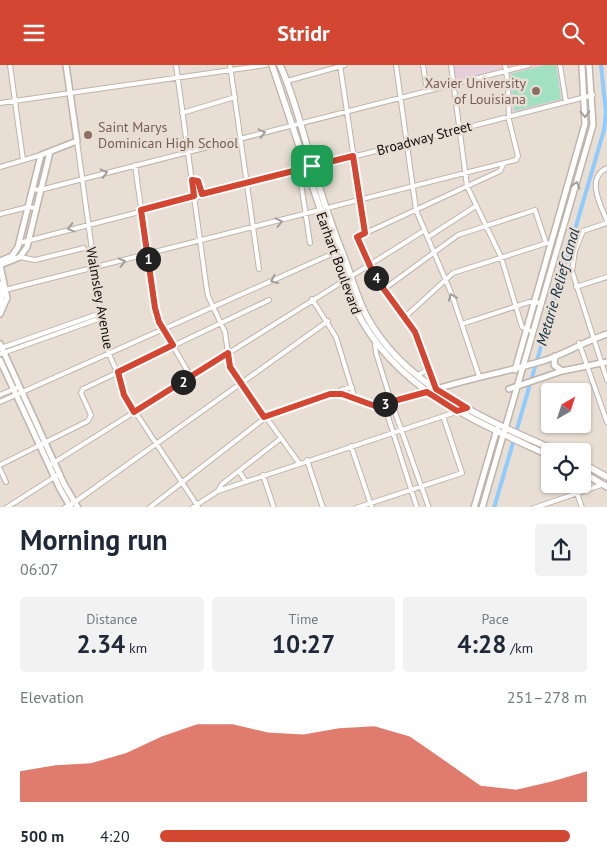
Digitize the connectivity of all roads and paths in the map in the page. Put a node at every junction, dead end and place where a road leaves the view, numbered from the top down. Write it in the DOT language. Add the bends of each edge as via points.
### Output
graph roads {
  1 [pos="10,65"];
  2 [pos="66,65"];
  3 [pos="176,65"];
  4 [pos="266,65"];
  5 [pos="272,65"];
  6 [pos="280,65"];
  7 [pos="342,65"];
  8 [pos="396,65"];
  9 [pos="423,65"];
  10 [pos="451,65"];
  11 [pos="505,65"];
  12 [pos="529,65"];
  13 [pos="560,65"];
  14 [pos="582,65"];
  15 [pos="589,65"];
  16 [pos="231,67"];
  17 [pos="506,71"];
  18 [pos="178,78"];
  19 [pos="287,81"];
  20 [pos="454,84"];
  21 [pos="427,91"];
  22 [pos="70,93"];
  23 [pos="593,95"];
  24 [pos="235,97"];
  25 [pos="400,97"];
  26 [pos="584,97"];
  27 [pos="15,101"];
  28 [pos="566,102"];
  29 [pos="0,103"];
  30 [pos="348,112"];
  31 [pos="182,113"];
  32 [pos="509,116"];
  33 [pos="296,124"];
  34 [pos="460,129"];
  35 [pos="241,138"];
  36 [pos="77,141"];
  37 [pos="407,142"];
  38 [pos="50,152"];
  39 [pos="188,152"];
  40 [pos="577,153"];
  41 [pos="41,155"];
  42 [pos="585,155"];
  43 [pos="353,156"];
  44 [pos="24,160"];
  45 [pos="135,165"];
  46 [pos="502,165"];
  47 [pos="0,167"];
  48 [pos="309,167"];
  49 [pos="607,168"];
  50 [pos="299,170"];
  51 [pos="465,172"];
  52 [pos="81,179"];
  53 [pos="192,180"];
  54 [pos="246,183"];
  55 [pos="467,186"];
  56 [pos="413,187"];
  57 [pos="32,189"];
  58 [pos="40,190"];
  59 [pos="202,194"];
  60 [pos="194,196"];
  61 [pos="360,201"];
  62 [pos="476,206"];
  63 [pos="28,207"];
  64 [pos="36,208"];
  65 [pos="141,210"];
  66 [pos="323,210"];
  67 [pos="416,211"];
  68 [pos="560,212"];
  69 [pos="0,214"];
  70 [pos="567,214"];
  71 [pos="305,215"];
  72 [pos="607,222"];
  73 [pos="88,223"];
  74 [pos="485,226"];
  75 [pos="254,228"];
  76 [pos="425,230"];
  77 [pos="365,233"];
  78 [pos="428,237"];
  79 [pos="29,240"];
  80 [pos="201,241"];
  81 [pos="19,243"];
  82 [pos="310,243"];
  83 [pos="548,243"];
  84 [pos="84,248"];
  85 [pos="434,252"];
  86 [pos="334,253"];
  87 [pos="148,255"];
  88 [pos="20,257"];
  89 [pos="501,257"];
  90 [pos="0,261"];
  91 [pos="369,264"];
  92 [pos="0,265"];
  93 [pos="94,269"];
  94 [pos="259,269"];
  95 [pos="353,274"];
  96 [pos="607,277"];
  97 [pos="541,278"];
  98 [pos="343,280"];
  99 [pos="446,280"];
  100 [pos="548,280"];
  101 [pos="0,284"];
  102 [pos="576,287"];
  103 [pos="384,289"];
  104 [pos="4,290"];
  105 [pos="312,299"];
  106 [pos="268,300"];
  107 [pos="534,301"];
  108 [pos="541,303"];
  109 [pos="0,304"];
  110 [pos="515,306"];
  111 [pos="213,307"];
  112 [pos="0,314"];
  113 [pos="101,316"];
  114 [pos="405,317"];
  115 [pos="328,321"];
  116 [pos="220,323"];
  117 [pos="462,324"];
  118 [pos="526,329"];
  119 [pos="164,330"];
  120 [pos="533,332"];
  121 [pos="607,334"];
  122 [pos="593,338"];
  123 [pos="579,343"];
  124 [pos="375,344"];
  125 [pos="173,345"];
  126 [pos="1,350"];
  127 [pos="228,353"];
  128 [pos="109,354"];
  129 [pos="555,356"];
  130 [pos="0,360"];
  131 [pos="604,363"];
  132 [pos="406,364"];
  133 [pos="426,364"];
  134 [pos="523,366"];
  135 [pos="588,368"];
  136 [pos="515,369"];
  137 [pos="399,370"];
  138 [pos="562,371"];
  139 [pos="118,372"];
  140 [pos="418,375"];
  141 [pos="479,376"];
  142 [pos="191,377"];
  143 [pos="607,379"];
  144 [pos="242,383"];
  145 [pos="518,385"];
  146 [pos="19,387"];
  147 [pos="352,387"];
  148 [pos="13,389"];
  149 [pos="436,389"];
  150 [pos="509,389"];
  151 [pos="427,392"];
  152 [pos="21,393"];
  153 [pos="336,394"];
  154 [pos="0,395"];
  155 [pos="16,395"];
  156 [pos="355,399"];
  157 [pos="392,401"];
  158 [pos="0,402"];
  159 [pos="384,404"];
  160 [pos="470,407"];
  161 [pos="457,411"];
  162 [pos="134,412"];
  163 [pos="443,416"];
  164 [pos="264,417"];
  165 [pos="607,422"];
  166 [pos="499,424"];
  167 [pos="508,428"];
  168 [pos="403,429"];
  169 [pos="497,431"];
  170 [pos="392,432"];
  171 [pos="506,435"];
  172 [pos="280,439"];
  173 [pos="536,442"];
  174 [pos="43,444"];
  175 [pos="541,444"];
  176 [pos="156,445"];
  177 [pos="352,446"];
  178 [pos="534,448"];
  179 [pos="541,452"];
  180 [pos="307,461"];
  181 [pos="299,463"];
  182 [pos="52,464"];
  183 [pos="0,465"];
  184 [pos="487,465"];
  185 [pos="494,467"];
  186 [pos="591,468"];
  187 [pos="0,469"];
  188 [pos="238,471"];
  189 [pos="263,475"];
  190 [pos="57,476"];
  191 [pos="591,477"];
  192 [pos="607,477"];
  193 [pos="246,482"];
  194 [pos="6,483"];
  195 [pos="181,483"];
  196 [pos="422,486"];
  197 [pos="605,486"];
  198 [pos="411,489"];
  199 [pos="591,490"];
  200 [pos="218,491"];
  201 [pos="577,493"];
  202 [pos="371,505"];
  203 [pos="72,506"];
  204 [pos="197,506"];
  205 [pos="6,507"];
  206 [pos="149,507"];
  207 [pos="192,507"];
  208 [pos="274,507"];
  209 [pos="322,507"];
  210 [pos="356,507"];
  211 [pos="417,507"];
  212 [pos="429,507"];
  213 [pos="474,507"];
  214 [pos="482,507"];
  215 [pos="534,507"];
  216 [pos="582,507"];
  1 -- 27 [label="street"];
  2 -- 22 [label="street, Walmsley Avenue"];
  3 -- 18 [label="street"];
  4 -- 16 [label="street"];
  5 -- 33 [label="main road, Earhart Boulevard"];
  6 -- 19 [label="main road, Earhart Boulevard"];
  7 -- 19 [label="street"];
  7 -- 30 [label="street"];
  8 -- 25 [label="street"];
  9 -- 21 [label="street"];
  10 -- 20 [label="street"];
  11 -- 17 [label="street"];
  12 -- 17 [label="street"];
  13 -- 28 [label="street"];
  14 -- 26 [label="street"];
  15 -- 23 [label="street"];
  16 -- 18 [label="street"];
  16 -- 24 [label="street"];
  17 -- 20 [label="street"];
  17 -- 32 [label="street"];
  18 -- 22 [label="street"];
  18 -- 31 [label="street"];
  19 -- 33 [label="main road, Earhart Boulevard"];
  20 -- 21 [label="street"];
  20 -- 34 [label="street"];
  21 -- 25 [label="street"];
  22 -- 27 [label="street"];
  22 -- 36 [label="street, Walmsley Avenue"];
  23 -- 26 [label="street, Broadway Street"];
  23 -- 42 [label="street" via="594,119"];
  24 -- 31 [label="street"];
  24 -- 35 [label="street"];
  25 -- 30 [label="street"];
  25 -- 37 [label="street"];
  26 -- 28 [label="street, Broadway Street"];
  26 -- 40 [label="street, one-way" via="585,124"];
  27 -- 29 [label="street"];
  27 -- 44 [label="street"];
  28 -- 32 [label="street, Broadway Street"];
  30 -- 33 [label="street"];
  30 -- 43 [label="street"];
  31 -- 39 [label="street"];
  32 -- 34 [label="street, Broadway Street"];
  32 -- 46 [label="street" via="518,159"];
  35 -- 33 [label="street, one-way"];
  33 -- 48 [label="main road, Earhart Boulevard"];
  34 -- 37 [label="street, Broadway Street"];
  34 -- 51 [label="street"];
  35 -- 39 [label="street"];
  35 -- 54 [label="street"];
  36 -- 38 [label="street"];
  36 -- 52 [label="street, Walmsley Avenue"];
  37 -- 43 [label="street, Broadway Street"];
  37 -- 56 [label="street"];
  38 -- 41 [label="street"];
  38 -- 58 [label="street"];
  39 -- 45 [label="street"];
  39 -- 53 [label="street"];
  40 -- 42 [label="street"];
  40 -- 68 [label="street"];
  41 -- 44 [label="street"];
  41 -- 57 [label="street"];
  70 -- 42 [label="street, one-way"];
  43 -- 48 [label="street, Broadway Street"];
  43 -- 61 [label="street"];
  44 -- 47 [label="street"];
  52 -- 45 [label="street, one-way"];
  45 -- 65 [label="street"];
  46 -- 51 [label="street"];
  46 -- 55 [label="street" via="500,171"];
  48 -- 50 [label="street, Broadway Street"];
  48 -- 66 [label="main road, Earhart Boulevard"];
  49 -- 72 [label="street" via="598,175 596,183"];
  50 -- 54 [label="street, Broadway Street"];
  50 -- 71 [label="street"];
  51 -- 55 [label="street"];
  51 -- 56 [label="street"];
  52 -- 58 [label="street"];
  52 -- 73 [label="street, Walmsley Avenue"];
  53 -- 59 [label="street" via="198,181"];
  53 -- 60 [label="street"];
  54 -- 59 [label="street, Broadway Street"];
  54 -- 75 [label="street"];
  55 -- 62 [label="street"];
  55 -- 67 [label="street"];
  56 -- 61 [label="street"];
  56 -- 67 [label="street"];
  57 -- 58 [label="street"];
  57 -- 63 [label="street"];
  58 -- 64 [label="street"];
  59 -- 60 [label="street, Broadway Street"];
  60 -- 65 [label="street, Broadway Street"];
  60 -- 80 [label="street"];
  61 -- 66 [label="street"];
  61 -- 77 [label="street"];
  62 -- 74 [label="street"];
  62 -- 78 [label="street"];
  63 -- 64 [label="street"];
  63 -- 69 [label="street"];
  63 -- 81 [label="street"];
  64 -- 79 [label="street"];
  65 -- 73 [label="street, Broadway Street"];
  65 -- 87 [label="street"];
  66 -- 71 [label="street"];
  66 -- 86 [label="main road, Earhart Boulevard"];
  66 -- 95 [label="main road, Earhart Boulevard"];
  67 -- 76 [label="street"];
  67 -- 77 [label="street"];
  68 -- 70 [label="street"];
  68 -- 83 [label="street"];
  70 -- 100 [label="street"];
  75 -- 71 [label="street, one-way"];
  71 -- 82 [label="street"];
  72 -- 102 [label="street" via="583,231 572,271"];
  73 -- 79 [label="street, Broadway Street, one-way"];
  73 -- 93 [label="street, Walmsley Avenue"];
  74 -- 83 [label="street" via="535,210"];
  74 -- 85 [label="street" via="458,235"];
  74 -- 89 [label="street"];
  75 -- 80 [label="street"];
  75 -- 94 [label="street"];
  76 -- 78 [label="street"];
  76 -- 91 [label="street"];
  77 -- 91 [label="street" via="357,237"];
  78 -- 85 [label="street"];
  79 -- 81 [label="street, Broadway Street"];
  79 -- 88 [label="street"];
  80 -- 87 [label="street"];
  80 -- 111 [label="street" via="206,285"];
  81 -- 90 [label="street" via="15,254"];
  83 -- 89 [label="street"];
  83 -- 97 [label="street"];
  84 -- 88 [label="street" via="35,260"];
  85 -- 99 [label="street"];
  85 -- 103 [label="street"];
  86 -- 98 [label="main road, Earhart Boulevard"];
  86 -- 111 [label="street, one-way"];
  93 -- 87 [label="street, one-way"];
  87 -- 119 [label="street" via="155,308"];
  88 -- 92 [label="street"];
  89 -- 99 [label="street" via="453,273"];
  89 -- 110 [label="street"];
  91 -- 95 [label="street"];
  91 -- 103 [label="street"];
  92 -- 104 [label="street"];
  93 -- 104 [label="street"];
  93 -- 113 [label="street, Walmsley Avenue"];
  95 -- 98 [label="street"];
  95 -- 132 [label="main road, Earhart Boulevard" via="371,322"];
  96 -- 102 [label="street"];
  97 -- 100 [label="street"];
  97 -- 107 [label="street"];
  98 -- 105 [label="street"];
  98 -- 124 [label="main road, Earhart Boulevard"];
  99 -- 114 [label="street"];
  117 -- 99 [label="street, one-way"];
  100 -- 108 [label="street"];
  101 -- 104 [label="street"];
  102 -- 122 [label="street"];
  103 -- 114 [label="street"];
  104 -- 109 [label="street"];
  104 -- 112 [label="street" via="6,302"];
  105 -- 115 [label="street"];
  105 -- 127 [label="street"];
  106 -- 116 [label="street"];
  107 -- 108 [label="street"];
  107 -- 110 [label="street"];
  107 -- 118 [label="street"];
  108 -- 120 [label="street"];
  110 -- 117 [label="street"];
  110 -- 118 [label="street" via="522,327"];
  111 -- 116 [label="street"];
  111 -- 119 [label="street"];
  113 -- 126 [label="street"];
  113 -- 128 [label="street, Walmsley Avenue"];
  114 -- 133 [label="street" via="415,332"];
  115 -- 144 [label="street"];
  115 -- 147 [label="street"];
  116 -- 125 [label="street"];
  116 -- 127 [label="street" via="227,339"];
  117 -- 141 [label="street"];
  118 -- 120 [label="street"];
  118 -- 136 [label="street"];
  119 -- 125 [label="street"];
  119 -- 128 [label="street"];
  120 -- 134 [label="street"];
  121 -- 122 [label="street"];
  122 -- 123 [label="street"];
  122 -- 131 [label="street"];
  123 -- 129 [label="street"];
  123 -- 135 [label="street"];
  124 -- 137 [label="main road, Earhart Boulevard"];
  124 -- 157 [label="street"];
  125 -- 139 [label="street"];
  125 -- 142 [label="street"];
  126 -- 146 [label="street"];
  127 -- 142 [label="street"];
  127 -- 144 [label="street" via="230,367"];
  128 -- 139 [label="street, Walmsley Avenue"];
  128 -- 152 [label="street"];
  129 -- 134 [label="street"];
  129 -- 138 [label="street" via="554,365"];
  130 -- 148 [label="street"];
  131 -- 135 [label="street"];
  131 -- 143 [label="street"];
  132 -- 137 [label="main road"];
  132 -- 140 [label="main road, Earhart Boulevard"];
  133 -- 140 [label="street" via="425,371"];
  133 -- 149 [label="street"];
  134 -- 136 [label="street"];
  134 -- 145 [label="street"];
  135 -- 138 [label="street"];
  135 -- 165 [label="street"];
  136 -- 141 [label="street"];
  137 -- 151 [label="main road, Earhart Boulevard"];
  138 -- 145 [label="street"];
  139 -- 162 [label="street, Walmsley Avenue" via="124,395"];
  139 -- 174 [label="street" via="83,389 81,393 91,415 88,421"];
  140 -- 149 [label="main road, Earhart Boulevard"];
  141 -- 149 [label="street"];
  142 -- 162 [label="street"];
  144 -- 164 [label="street"];
  144 -- 176 [label="street"];
  145 -- 150 [label="street"];
  145 -- 167 [label="street"];
  146 -- 148 [label="street"];
  146 -- 152 [label="street"];
  147 -- 153 [label="street"];
  147 -- 156 [label="street"];
  148 -- 154 [label="street"];
  148 -- 155 [label="street"];
  149 -- 151 [label="street"];
  149 -- 160 [label="main road, Earhart Boulevard"];
  151 -- 157 [label="street"];
  151 -- 161 [label="main road, Earhart Boulevard"];
  152 -- 155 [label="street"];
  152 -- 174 [label="street"];
  153 -- 156 [label="street"];
  153 -- 164 [label="street"];
  155 -- 158 [label="street"];
  155 -- 174 [label="street"];
  156 -- 159 [label="street" via="372,405"];
  157 -- 159 [label="street"];
  157 -- 168 [label="street"];
  159 -- 170 [label="street"];
  160 -- 161 [label="street"];
  160 -- 166 [label="main road, Earhart Boulevard"];
  161 -- 163 [label="street"];
  161 -- 169 [label="main road, Earhart Boulevard"];
  162 -- 176 [label="street, Walmsley Avenue"];
  162 -- 182 [label="street"];
  163 -- 168 [label="street"];
  163 -- 196 [label="street" via="462,473"];
  164 -- 172 [label="street"];
  164 -- 195 [label="street"];
  166 -- 167 [label="main road, Earhart Boulevard"];
  166 -- 169 [label="street"];
  167 -- 171 [label="street"];
  167 -- 173 [label="main road, Earhart Boulevard"];
  168 -- 170 [label="street"];
  168 -- 196 [label="street"];
  169 -- 171 [label="main road, Earhart Boulevard"];
  169 -- 184 [label="street"];
  170 -- 177 [label="street"];
  170 -- 198 [label="street"];
  171 -- 178 [label="main road, Earhart Boulevard"];
  171 -- 185 [label="street"];
  172 -- 181 [label="street"];
  172 -- 188 [label="street"];
  173 -- 175 [label="main road, Earhart Boulevard"];
  173 -- 178 [label="main road"];
  174 -- 182 [label="street"];
  174 -- 183 [label="street"];
  176 -- 195 [label="street, Walmsley Avenue"];
  176 -- 203 [label="street"];
  177 -- 180 [label="street"];
  177 -- 202 [label="street"];
  178 -- 179 [label="main road, Earhart Boulevard"];
  180 -- 181 [label="street"];
  180 -- 209 [label="street"];
  181 -- 189 [label="street"];
  182 -- 190 [label="street"];
  184 -- 185 [label="street"];
  184 -- 213 [label="street"];
  185 -- 214 [label="street"];
  186 -- 192 [label="main road"];
  187 -- 194 [label="street"];
  188 -- 193 [label="street"];
  188 -- 200 [label="street"];
  189 -- 193 [label="street"];
  189 -- 208 [label="street"];
  190 -- 203 [label="street"];
  190 -- 205 [label="street"];
  191 -- 197 [label="main road"];
  193 -- 200 [label="street"];
  195 -- 204 [label="street, Walmsley Avenue"];
  195 -- 206 [label="street"];
  196 -- 198 [label="street"];
  196 -- 212 [label="street"];
  197 -- 199 [label="street"];
  198 -- 202 [label="street"];
  198 -- 211 [label="street"];
  200 -- 204 [label="street"];
  201 -- 215 [label="street"];
  201 -- 216 [label="street"];
  202 -- 210 [label="street"];
  204 -- 207 [label="street"];
}
